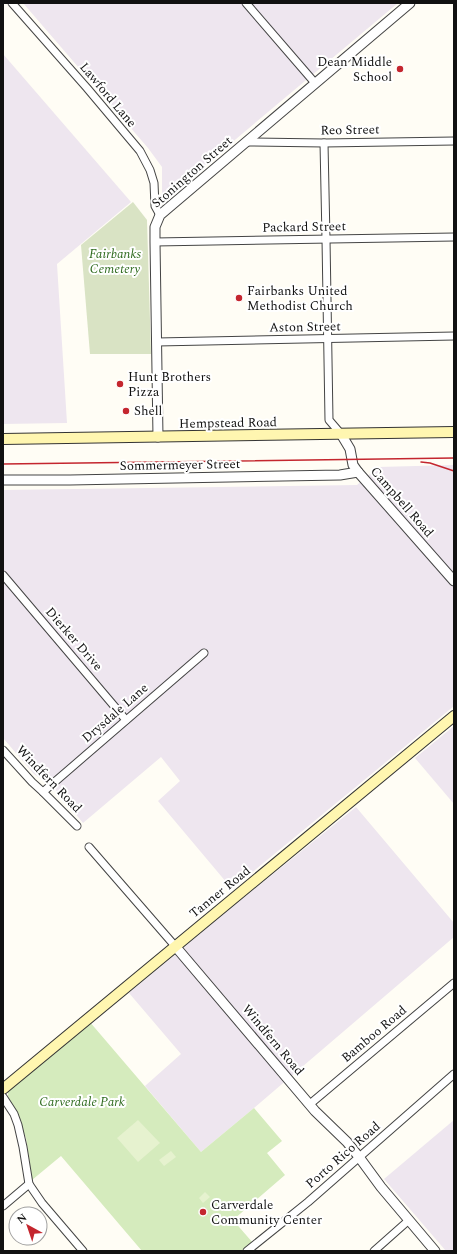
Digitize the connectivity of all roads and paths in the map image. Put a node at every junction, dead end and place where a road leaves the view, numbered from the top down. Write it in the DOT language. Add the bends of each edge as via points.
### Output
graph roads {
  1 [pos="12,3"];
  2 [pos="246,3"];
  3 [pos="410,3"];
  4 [pos="315,83"];
  5 [pos="454,141"];
  6 [pos="247,142"];
  7 [pos="324,143"];
  8 [pos="160,215"];
  9 [pos="454,237"];
  10 [pos="326,239"];
  11 [pos="155,242"];
  12 [pos="454,336"];
  13 [pos="327,339"];
  14 [pos="156,342"];
  15 [pos="454,432"];
  16 [pos="341,434"];
  17 [pos="158,437"];
  18 [pos="3,439"];
  19 [pos="358,472"];
  20 [pos="3,480"];
  21 [pos="3,575"];
  22 [pos="454,581"];
  23 [pos="204,653"];
  24 [pos="454,716"];
  25 [pos="126,720"];
  26 [pos="3,750"];
  27 [pos="43,792"];
  28 [pos="77,826"];
  29 [pos="89,848"];
  30 [pos="175,946"];
  31 [pos="454,983"];
  32 [pos="454,1074"];
  33 [pos="3,1089"];
  34 [pos="3,1097"];
  35 [pos="310,1104"];
  36 [pos="359,1157"];
  37 [pos="29,1184"];
  38 [pos="3,1206"];
  39 [pos="409,1220"];
  40 [pos="83,1251"];
  41 [pos="247,1251"];
  42 [pos="374,1251"];
  43 [pos="435,1251"];
  1 -- 8 [label="street, Lawford Lane" via="140,151 150,170 154,183 155,206"];
  2 -- 4 [label="street"];
  3 -- 4 [label="street, Stonington Street"];
  4 -- 6 [label="street, Stonington Street"];
  5 -- 7 [label="street, Reo Street"];
  6 -- 7 [label="street, Reo Street"];
  6 -- 8 [label="street, Stonington Street"];
  7 -- 10 [label="street"];
  8 -- 11 [label="street, Stonington Street" via="155,227"];
  9 -- 10 [label="street, Packard Street"];
  10 -- 11 [label="street, Packard Street"];
  10 -- 13 [label="street"];
  11 -- 14 [label="street, Stonington Street"];
  12 -- 13 [label="street, Aston Street"];
  13 -- 14 [label="street, Aston Street"];
  13 -- 16 [label="street" via="328,420"];
  14 -- 17 [label="street, Stonington Street"];
  15 -- 16 [label="main road, Hempstead Road"];
  16 -- 17 [label="main road, Hempstead Road"];
  16 -- 19 [label="street, Campbell Road" via="350,449 353,465"];
  17 -- 18 [label="main road, Hempstead Road"];
  19 -- 20 [label="street, Sommermeyer Street" via="340,475"];
  19 -- 22 [label="street, Campbell Road"];
  21 -- 25 [label="street, Dierker Drive"];
  23 -- 25 [label="street, Drysdale Lane"];
  24 -- 30 [label="main road, Tanner Road"];
  25 -- 27 [label="street, Drysdale Lane"];
  26 -- 27 [label="street, Windfern Road"];
  27 -- 28 [label="street, Windfern Road"];
  29 -- 30 [label="street, Windfern Road"];
  30 -- 33 [label="main road, Tanner Road"];
  30 -- 35 [label="street, Windfern Road"];
  31 -- 35 [label="street, Bamboo Road"];
  32 -- 36 [label="street, Porto Rico Road"];
  34 -- 37 [label="street" via="18,1125"];
  35 -- 36 [label="street, Windfern Road"];
  36 -- 39 [label="street, Windfern Road"];
  36 -- 41 [label="street, Porto Rico Road"];
  37 -- 38 [label="street"];
  37 -- 40 [label="street"];
  39 -- 42 [label="street"];
  39 -- 43 [label="street, Windfern Road"];
}
